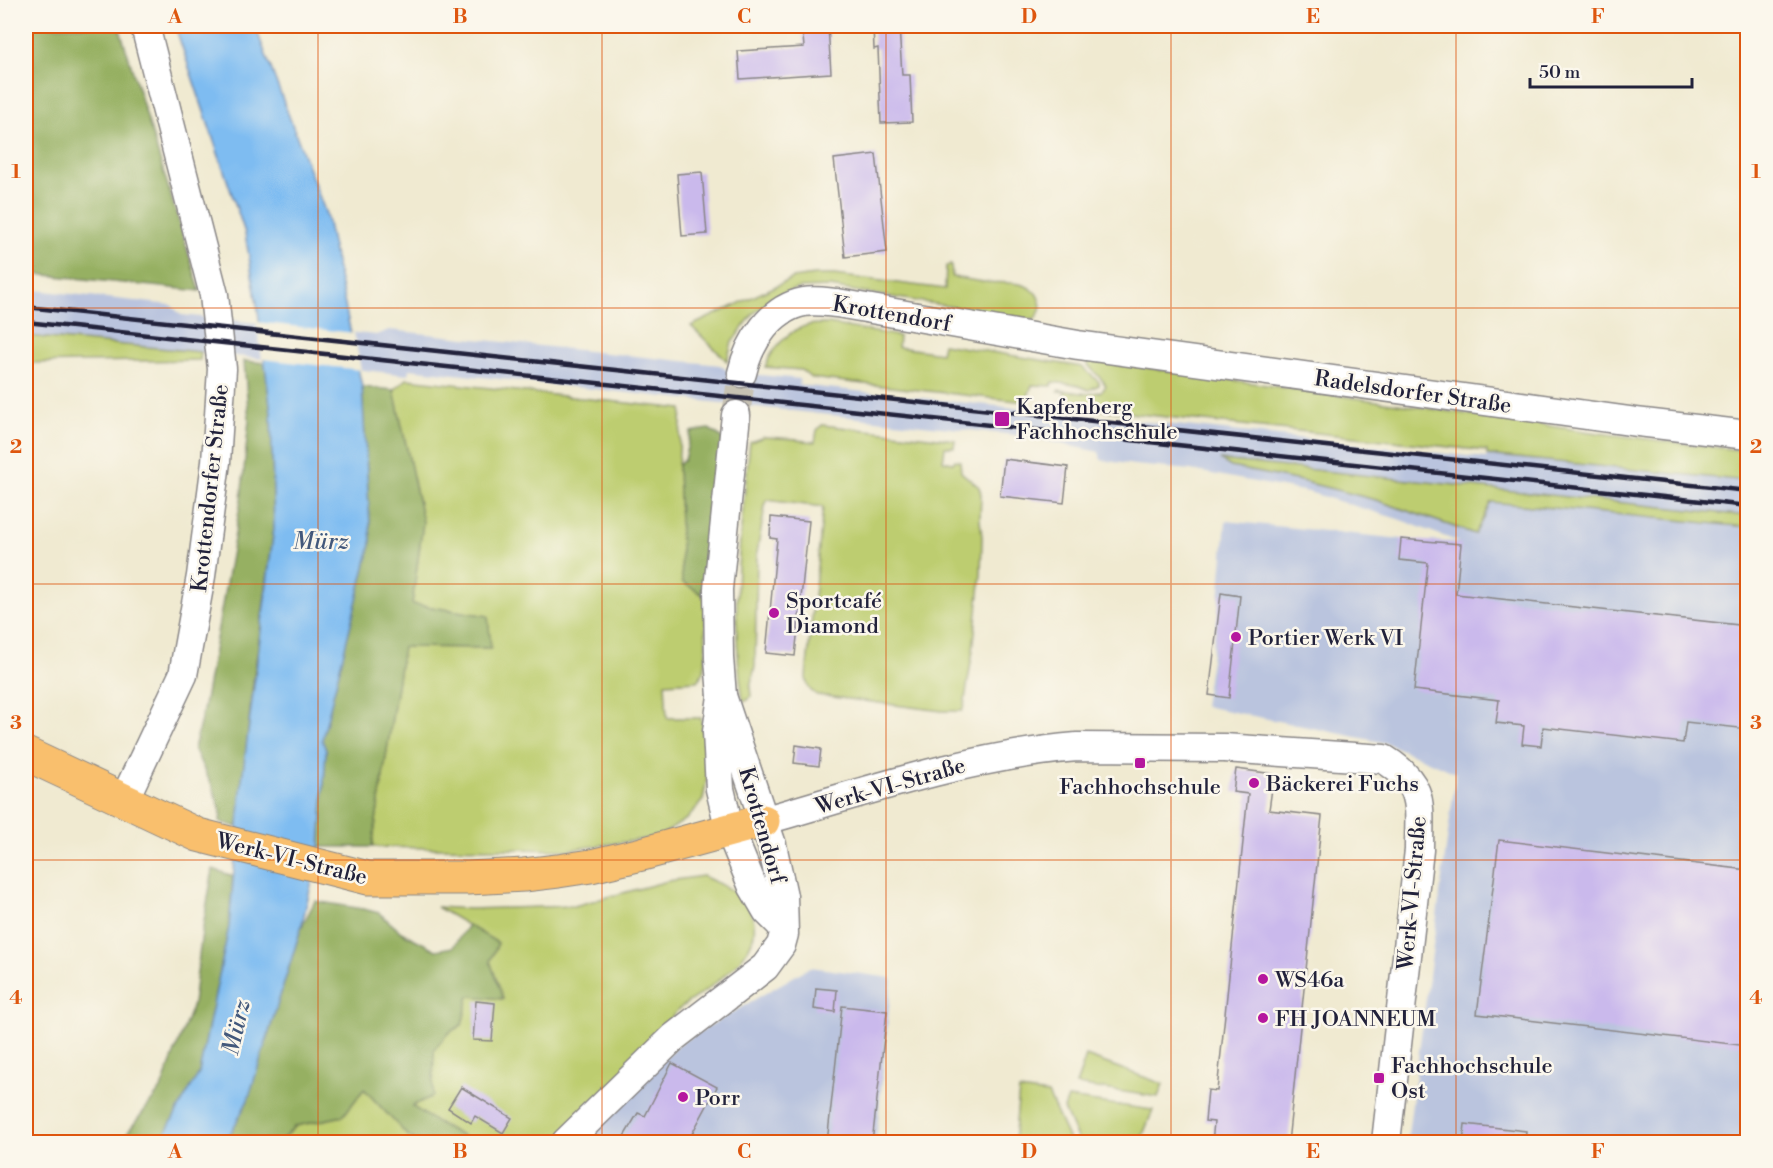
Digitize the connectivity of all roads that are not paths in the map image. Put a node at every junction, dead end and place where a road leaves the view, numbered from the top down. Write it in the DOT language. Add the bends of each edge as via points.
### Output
graph roads {
  1 [pos="145,26"];
  2 [pos="1078,345"];
  3 [pos="742,373"];
  4 [pos="736,415"];
  5 [pos="1748,435"];
  6 [pos="722,696"];
  7 [pos="26,754"];
  8 [pos="124,800"];
  9 [pos="764,821"];
  10 [pos="730,831"];
  11 [pos="783,930"];
  12 [pos="566,1143"];
  13 [pos="1386,1143"];
  1 -- 8 [label="street, Krottendorfer Straße" via="214,295 222,369 216,462 183,675"];
  2 -- 3 [label="street, Krottendorf" via="837,303 802,302 765,325 751,346"];
  2 -- 5 [label="street, Radelsdorfer Straße"];
  4 -- 6 [label="street, Krottendorf" via="718,589"];
  6 -- 9 [label="street, Krottendorf"];
  6 -- 10 [label="street, Krottendorf" via="718,758 720,789"];
  7 -- 8 [label="main road, Werk-VI-Straße"];
  8 -- 10 [label="main road, Werk-VI-Straße" via="198,835 368,878 468,878 558,871"];
  9 -- 10 [label="main road, Werk-VI-Straße"];
  9 -- 11 [label="street, Krottendorf" via="783,896"];
  9 -- 13 [label="street, Werk-VI-Straße" via="980,760 1066,748 1224,748 1384,759 1409,778 1417,793 1419,816 1419,850"];
  10 -- 11 [label="street, Krottendorf" via="753,887"];
  11 -- 12 [label="street, Krottendorf" via="777,951 765,967 674,1037"];
}
